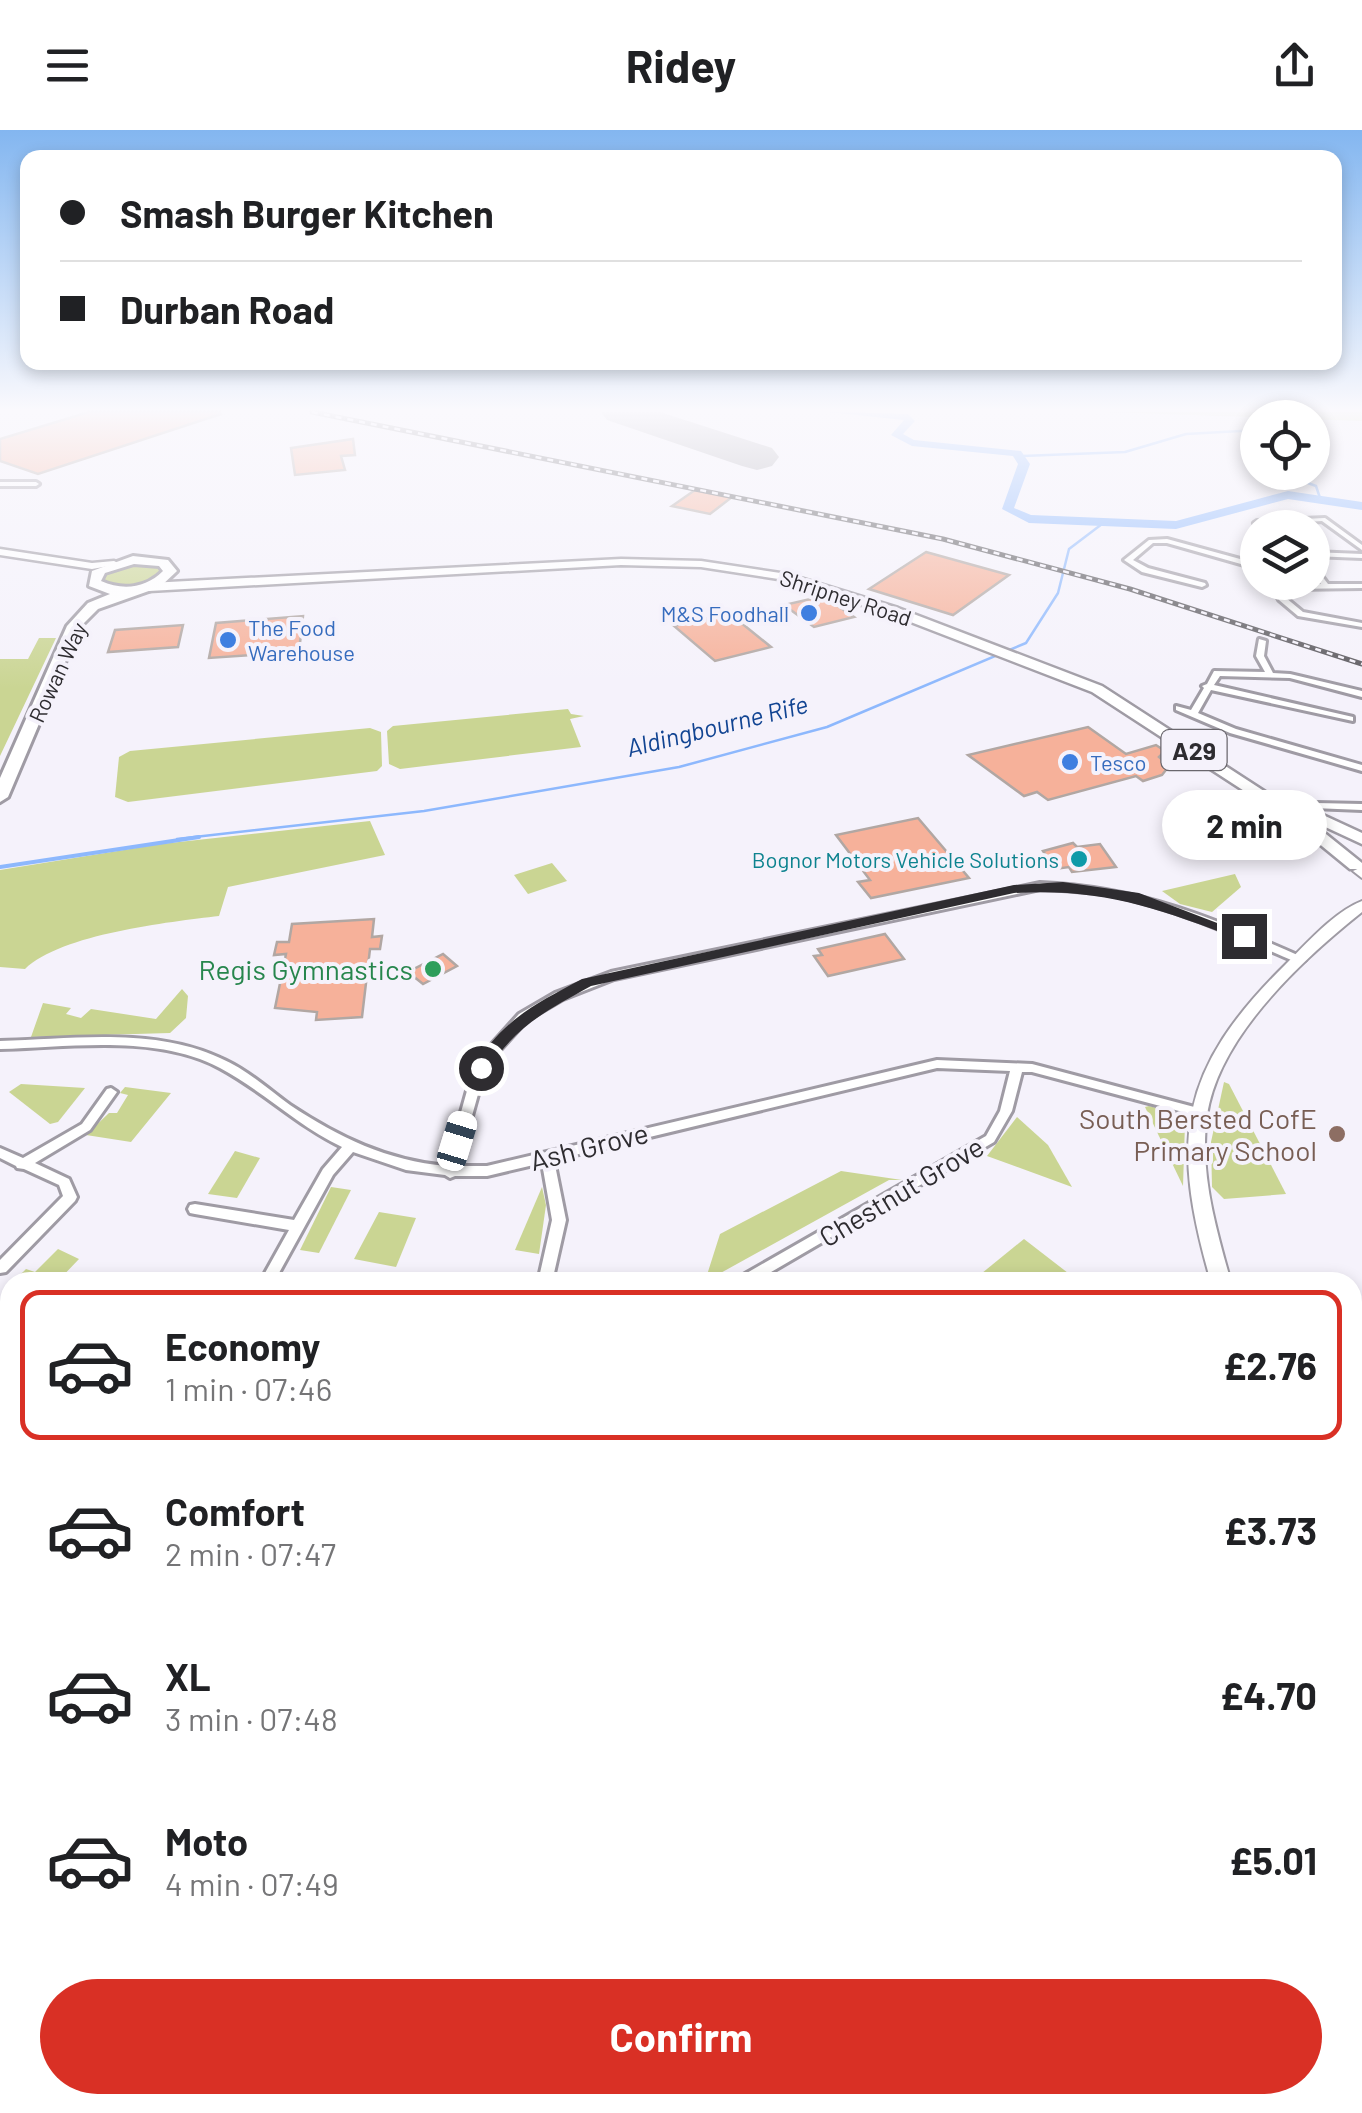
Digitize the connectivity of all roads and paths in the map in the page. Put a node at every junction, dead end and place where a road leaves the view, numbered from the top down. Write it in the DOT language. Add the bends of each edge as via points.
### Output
graph roads {
  1 [pos="1330,523"];
  2 [pos="1362,548"];
  3 [pos="0,555"];
  4 [pos="1330,555"];
  5 [pos="1362,556"];
  6 [pos="114,564"];
  7 [pos="1240,564"];
  8 [pos="170,571"];
  9 [pos="96,583"];
  10 [pos="1202,584"];
  11 [pos="1330,584"];
  12 [pos="148,586"];
  13 [pos="1362,586"];
  14 [pos="130,590"];
  15 [pos="1283,600"];
  16 [pos="93,606"];
  17 [pos="1362,625"];
  18 [pos="1262,641"];
  19 [pos="1003,647"];
  20 [pos="1023,655"];
  21 [pos="1270,674"];
  22 [pos="1206,686"];
  23 [pos="1362,694"];
  24 [pos="1179,708"];
  25 [pos="1193,714"];
  26 [pos="1350,720"];
  27 [pos="1362,768"];
  28 [pos="0,797"];
  29 [pos="1316,806"];
  30 [pos="1362,807"];
  31 [pos="1362,839"];
  32 [pos="1362,847"];
  33 [pos="1360,871"];
  34 [pos="1362,904"];
  35 [pos="1300,960"];
  36 [pos="0,1044"];
  37 [pos="1017,1066"];
  38 [pos="112,1092"];
  39 [pos="1198,1112"];
  40 [pos="349,1148"];
  41 [pos="0,1153"];
  42 [pos="547,1156"];
  43 [pos="22,1165"];
  44 [pos="450,1173"];
  45 [pos="195,1209"];
  46 [pos="298,1226"];
  47 [pos="2,1268"];
  48 [pos="273,1272"];
  49 [pos="547,1272"];
  50 [pos="759,1272"];
  51 [pos="1218,1272"];
  1 -- 2 [label="street"];
  3 -- 6 [label="main road"];
  3 -- 9 [label="main road" via="65,568"];
  4 -- 5 [label="street"];
  6 -- 8 [label="highway" via="155,561"];
  6 -- 9 [label="highway"];
  7 -- 10 [label="street" via="1166,541 1151,541 1128,560"];
  8 -- 12 [label="highway"];
  8 -- 19 [label="main road, Shripney Road / A29" via="202,578 608,557 725,561 822,579"];
  9 -- 14 [label="highway"];
  9 -- 16 [label="highway, Rowan Way" via="100,596"];
  11 -- 13 [label="street"];
  12 -- 14 [label="highway"];
  12 -- 19 [label="main road, Shripney Road / A29" via="609,562 701,564 806,581"];
  14 -- 16 [label="highway, Rowan Way"];
  15 -- 17 [label="street" via="1311,617"];
  16 -- 28 [label="highway, Rowan Way" via="69,636"];
  18 -- 21 [label="street" via="1260,656"];
  19 -- 20 [label="main road, Shripney Road / A29"];
  20 -- 31 [label="main road, Shripney Road / A29" via="1117,690 1312,816"];
  20 -- 33 [label="main road, Shripney Road / A29" via="1123,703 1300,821"];
  21 -- 22 [label="street" via="1217,672"];
  21 -- 23 [label="street"];
  22 -- 25 [label="street"];
  22 -- 26 [label="street"];
  24 -- 25 [label="street"];
  25 -- 27 [label="street"];
  29 -- 30 [label="street"];
  32 -- 33 [label="main road, Shripney Road" via="1354,854"];
  34 -- 35 [label="street"];
  35 -- 39 [label="street" via="1227,1044"];
  35 -- 44 [label="street" via="1155,901 1040,886 611,976 541,1005 498,1042 476,1080"];
  36 -- 40 [label="street, Ash Grove" via="179,1048 228,1065"];
  37 -- 39 [label="street, Ash Grove"];
  37 -- 42 [label="street, Ash Grove" via="936,1064 890,1072"];
  37 -- 50 [label="street, Chestnut Grove" via="1006,1111 990,1139"];
  38 -- 43 [label="street" via="86,1127"];
  39 -- 51 [label="street" via="1200,1203"];
  40 -- 44 [label="street, Ash Grove" via="398,1166"];
  40 -- 46 [label="street"];
  41 -- 43 [label="street"];
  42 -- 44 [label="street, Ash Grove"];
  42 -- 49 [label="street" via="559,1220"];
  43 -- 47 [label="street" via="64,1182 70,1196"];
  45 -- 46 [label="street"];
  46 -- 48 [label="street"];
}
